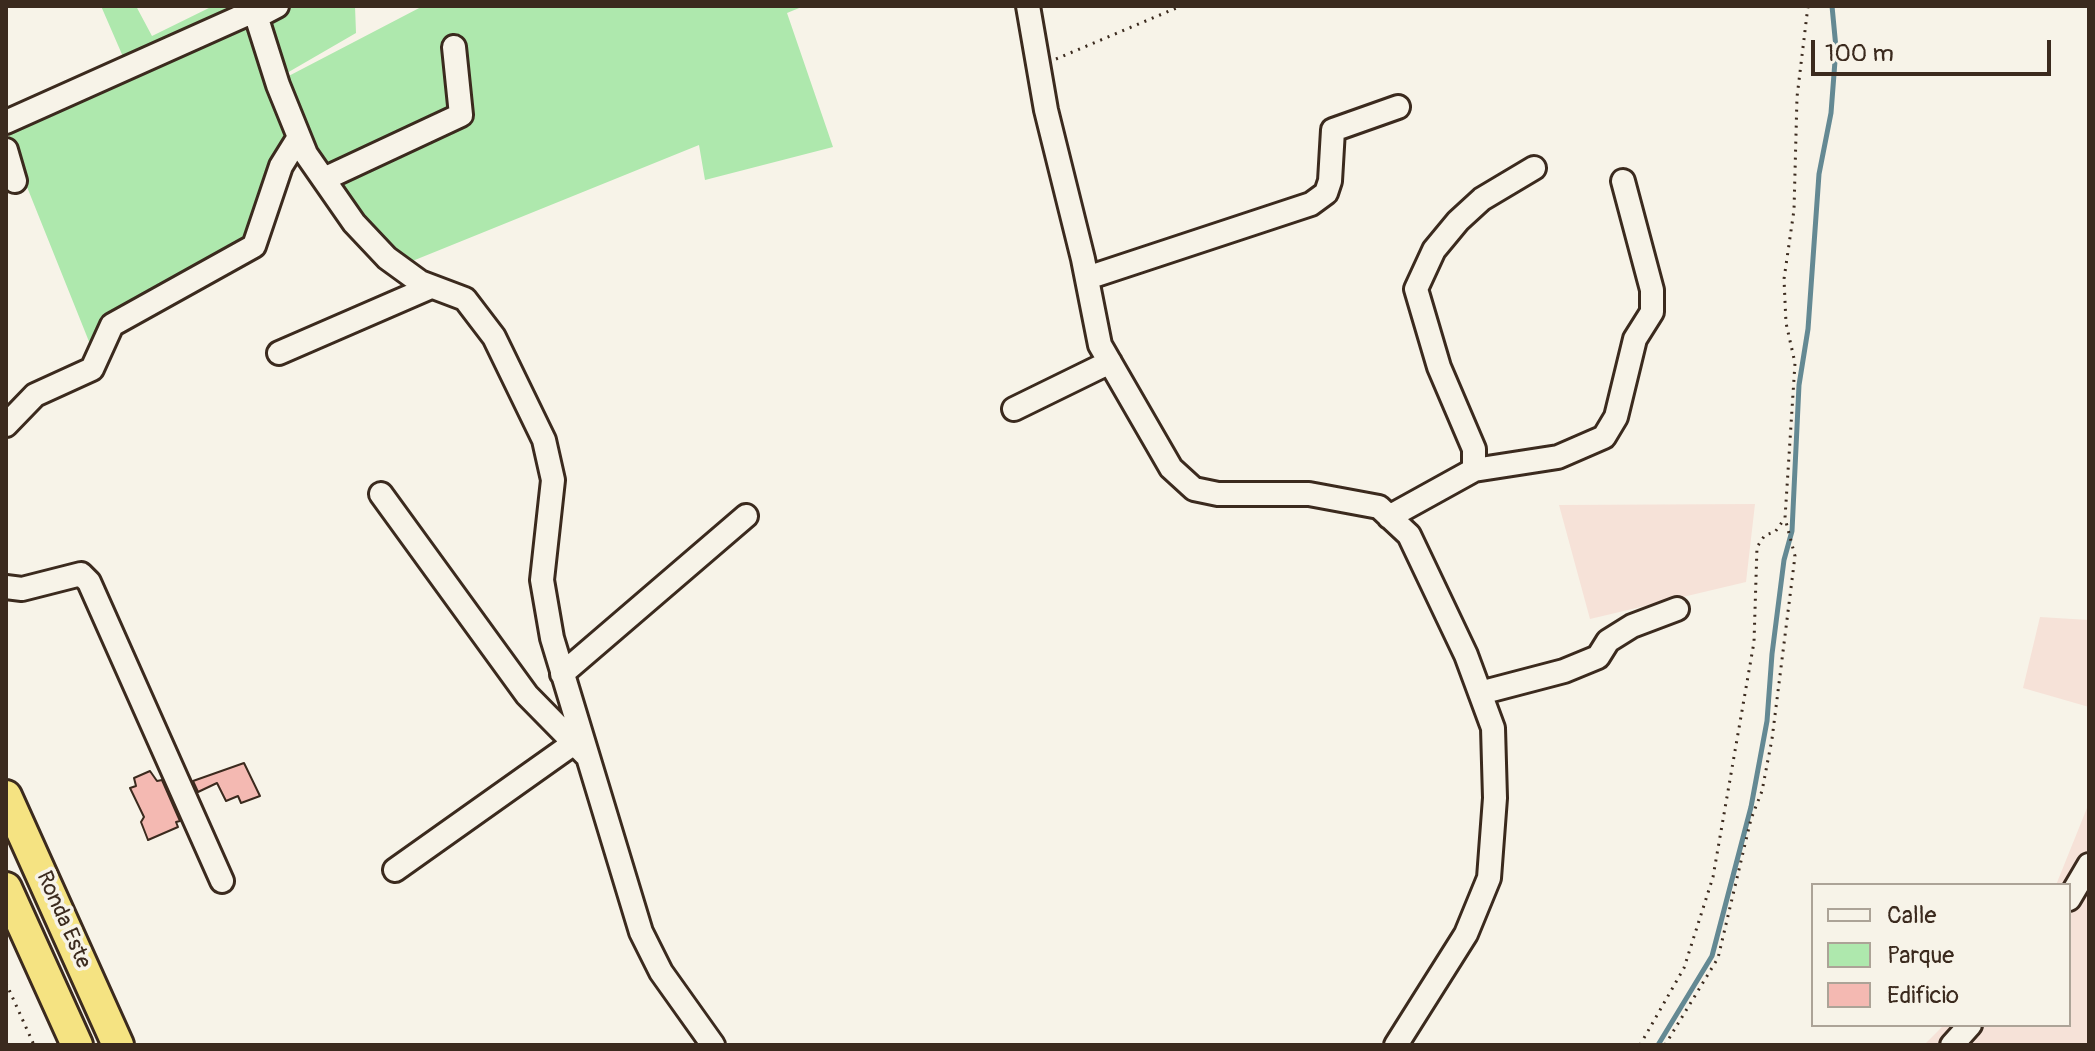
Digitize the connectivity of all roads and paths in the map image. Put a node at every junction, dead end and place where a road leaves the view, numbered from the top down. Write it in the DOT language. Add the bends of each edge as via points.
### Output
graph roads {
  1 [pos="277,6"];
  2 [pos="1028,6"];
  3 [pos="1181,6"];
  4 [pos="1808,6"];
  5 [pos="254,11"];
  6 [pos="454,47"];
  7 [pos="1038,67"];
  8 [pos="1398,107"];
  9 [pos="6,122"];
  10 [pos="299,137"];
  11 [pos="6,150"];
  12 [pos="1534,168"];
  13 [pos="324,179"];
  14 [pos="15,181"];
  15 [pos="1623,181"];
  16 [pos="1087,278"];
  17 [pos="431,287"];
  18 [pos="279,353"];
  19 [pos="1110,362"];
  20 [pos="1014,409"];
  21 [pos="6,425"];
  22 [pos="1474,470"];
  23 [pos="381,494"];
  24 [pos="746,516"];
  25 [pos="1389,517"];
  26 [pos="1785,518"];
  27 [pos="6,587"];
  28 [pos="1677,609"];
  29 [pos="562,674"];
  30 [pos="1480,693"];
  31 [pos="580,749"];
  32 [pos="6,796"];
  33 [pos="395,870"];
  34 [pos="2088,875"];
  35 [pos="222,881"];
  36 [pos="6,888"];
  37 [pos="2071,896"];
  38 [pos="6,983"];
  39 [pos="1968,1027"];
  40 [pos="34,1045"];
  41 [pos="77,1045"];
  42 [pos="118,1045"];
  43 [pos="713,1045"];
  44 [pos="1396,1045"];
  45 [pos="1640,1045"];
  46 [pos="1665,1045"];
  47 [pos="1952,1045"];
  1 -- 5 [label="street"];
  2 -- 7 [label="street"];
  3 -- 7 [label="path"];
  4 -- 26 [label="path" via="1784,279 1795,363"];
  5 -- 9 [label="street"];
  5 -- 10 [label="street"];
  6 -- 13 [label="street" via="461,115"];
  7 -- 16 [label="street"];
  8 -- 16 [label="street" via="1333,130 1330,181 1326,193 1311,204"];
  10 -- 13 [label="street"];
  10 -- 21 [label="street" via="281,166 254,246 112,325 92,369 35,395"];
  11 -- 14 [label="street"];
  12 -- 22 [label="street" via="1482,199 1458,221 1434,250 1416,289 1439,367 1474,449"];
  13 -- 17 [label="street" via="387,258"];
  15 -- 22 [label="street" via="1652,290 1652,312 1635,339 1616,417 1604,437 1558,457"];
  16 -- 19 [label="street" via="1100,345"];
  17 -- 18 [label="street"];
  17 -- 29 [label="street" via="465,299 494,337 544,440 553,480 542,580"];
  19 -- 20 [label="street"];
  19 -- 25 [label="street" via="1171,468 1194,489 1309,494 1379,507"];
  22 -- 25 [label="street"];
  23 -- 31 [label="street" via="527,695"];
  24 -- 29 [label="street"];
  25 -- 30 [label="street" via="1409,535"];
  26 -- 45 [label="path" via="1757,547 1754,642 1713,877 1684,968"];
  26 -- 46 [label="path" via="1795,556 1762,791 1718,958"];
  27 -- 35 [label="street" via="22,589 81,574 89,582"];
  28 -- 30 [label="street" via="1632,626 1608,641 1598,657"];
  29 -- 31 [label="street"];
  30 -- 44 [label="street" via="1493,728 1489,878 1466,934"];
  31 -- 33 [label="street"];
  31 -- 43 [label="street" via="641,932 661,972"];
  32 -- 42 [label="highway, Ronda Este"];
  34 -- 37 [label="street"];
  36 -- 41 [label="highway, Ronda Este"];
  38 -- 40 [label="path"];
  39 -- 47 [label="street"];
}
